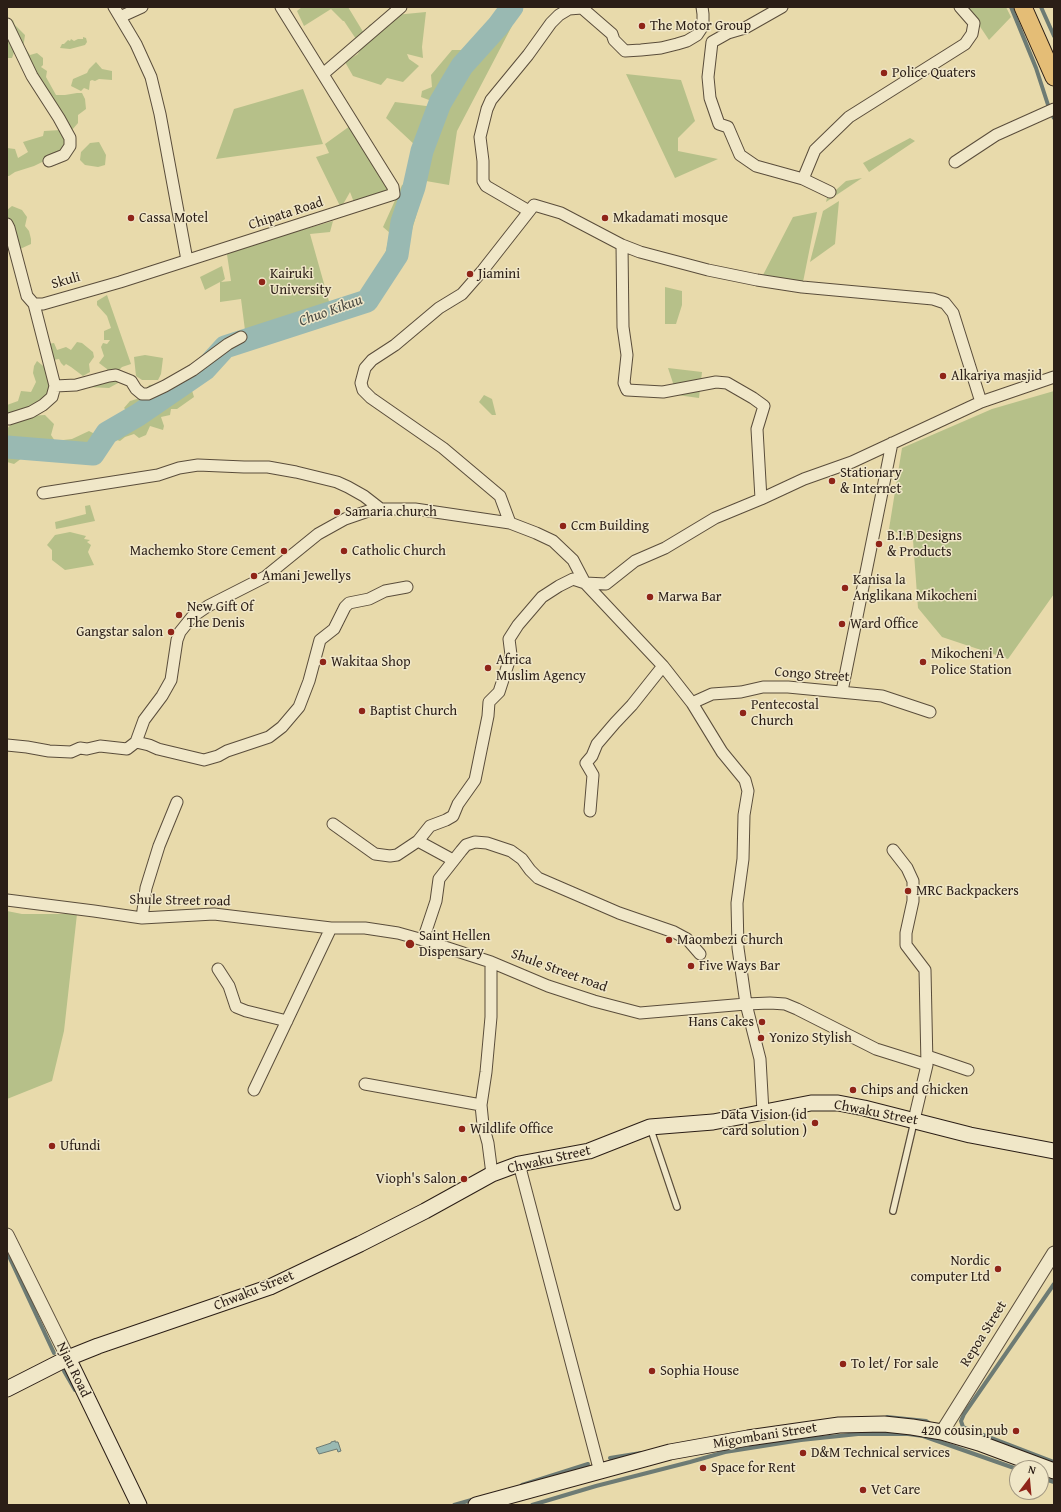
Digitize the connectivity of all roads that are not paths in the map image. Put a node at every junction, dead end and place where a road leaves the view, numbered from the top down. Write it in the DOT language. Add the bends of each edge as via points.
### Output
graph roads {
  1 [pos="114,7"];
  2 [pos="142,7"];
  3 [pos="281,7"];
  4 [pos="401,7"];
  5 [pos="702,7"];
  6 [pos="782,7"];
  7 [pos="960,7"];
  8 [pos="1023,7"];
  9 [pos="120,18"];
  10 [pos="7,24"];
  11 [pos="323,74"];
  12 [pos="1054,77"];
  13 [pos="1054,110"];
  14 [pos="49,161"];
  15 [pos="955,162"];
  16 [pos="802,180"];
  17 [pos="830,192"];
  18 [pos="529,211"];
  19 [pos="7,224"];
  20 [pos="622,246"];
  21 [pos="188,260"];
  22 [pos="34,304"];
  23 [pos="241,337"];
  24 [pos="1054,377"];
  25 [pos="55,386"];
  26 [pos="981,402"];
  27 [pos="9,419"];
  28 [pos="892,443"];
  29 [pos="43,493"];
  30 [pos="762,499"];
  31 [pos="382,510"];
  32 [pos="510,523"];
  33 [pos="585,583"];
  34 [pos="407,587"];
  35 [pos="663,666"];
  36 [pos="842,691"];
  37 [pos="692,703"];
  38 [pos="930,712"];
  39 [pos="136,742"];
  40 [pos="7,745"];
  41 [pos="177,802"];
  42 [pos="590,811"];
  43 [pos="333,824"];
  44 [pos="418,841"];
  45 [pos="893,850"];
  46 [pos="453,860"];
  47 [pos="7,900"];
  48 [pos="142,918"];
  49 [pos="330,928"];
  50 [pos="422,940"];
  51 [pos="700,954"];
  52 [pos="491,962"];
  53 [pos="218,968"];
  54 [pos="746,1004"];
  55 [pos="287,1021"];
  56 [pos="927,1060"];
  57 [pos="968,1070"];
  58 [pos="365,1084"];
  59 [pos="254,1090"];
  60 [pos="481,1105"];
  61 [pos="764,1112"];
  62 [pos="914,1120"];
  63 [pos="650,1127"];
  64 [pos="1054,1151"];
  65 [pos="519,1164"];
  66 [pos="492,1174"];
  67 [pos="677,1207"];
  68 [pos="894,1211"];
  69 [pos="7,1235"];
  70 [pos="1054,1253"];
  71 [pos="68,1358"];
  72 [pos="7,1389"];
  73 [pos="942,1432"];
  74 [pos="1054,1471"];
  75 [pos="600,1472"];
  76 [pos="140,1505"];
  77 [pos="476,1505"];
  1 -- 9 [label="street"];
  2 -- 9 [label="street"];
  3 -- 11 [label="street"];
  4 -- 11 [label="street"];
  5 -- 18 [label="street" via="702,26 697,36 661,48 625,50 614,40 612,34 582,8 569,9 551,23 491,100 480,137 483,181 486,186"];
  6 -- 16 [label="street" via="745,28 728,33 712,42 708,77 710,98 719,124 728,127 740,155 756,166"];
  7 -- 16 [label="street" via="974,23 972,34 965,44 849,117 815,150"];
  8 -- 12 [label="main road"];
  9 -- 21 [label="street" via="136,44 151,77"];
  10 -- 14 [label="street" via="32,76 70,138 70,146 64,155"];
  11 -- 21 [label="street, Chipata Road" via="393,187 394,194"];
  13 -- 15 [label="street" via="996,135"];
  16 -- 17 [label="street"];
  18 -- 20 [label="street" via="534,205 561,213"];
  18 -- 32 [label="street" via="462,294 439,308 395,345 372,360 365,368 361,383 363,390 371,398 443,448 500,496"];
  19 -- 22 [label="street" via="27,296"];
  20 -- 26 [label="street" via="757,280 802,287 933,299 945,303 953,314"];
  20 -- 30 [label="street" via="622,327 627,355 624,383 627,390 663,392 716,382 727,383 764,406 757,429"];
  21 -- 22 [label="street, Skuli" via="43,304"];
  22 -- 25 [label="street"];
  23 -- 25 [label="street" via="189,372 148,394 142,394 131,381 116,376 76,385"];
  24 -- 26 [label="street"];
  25 -- 27 [label="street" via="52,397 43,405"];
  26 -- 28 [label="street"];
  28 -- 30 [label="street"];
  28 -- 36 [label="street"];
  29 -- 31 [label="street" via="158,475 198,464 268,467 337,482 364,496"];
  30 -- 33 [label="street" via="716,518 665,548 635,561 606,584"];
  31 -- 32 [label="street" via="415,509"];
  31 -- 39 [label="street" via="374,509 331,526 265,577 192,617 177,640 171,680 144,720"];
  32 -- 33 [label="street" via="554,541 573,560"];
  33 -- 35 [label="street"];
  33 -- 44 [label="street" via="573,579 542,597 509,639 511,655 498,692 489,702 475,780 453,816 430,826"];
  34 -- 39 [label="street" via="385,591 345,607 334,629 320,640 299,707 282,727 268,737 204,760"];
  35 -- 37 [label="street"];
  35 -- 42 [label="street" via="597,744 586,763 593,775"];
  36 -- 37 [label="street, Congo Street" via="763,687 712,694"];
  36 -- 38 [label="street, Congo Street" via="882,696"];
  37 -- 54 [label="street" via="722,752 745,780 748,791 737,903 738,948"];
  39 -- 40 [label="street" via="127,749 100,746 80,748 71,752"];
  41 -- 48 [label="street" via="146,888"];
  43 -- 44 [label="street" via="376,854 397,855"];
  44 -- 46 [label="street"];
  45 -- 56 [label="street" via="907,868 913,881 913,901 906,944 925,970"];
  46 -- 50 [label="street" via="440,879 436,901"];
  46 -- 51 [label="street" via="466,845 475,842 500,846 522,859 538,878 619,913 674,932 687,939"];
  47 -- 48 [label="street, Shule Street road"];
  48 -- 49 [label="street, Shule Street road" via="214,914"];
  49 -- 50 [label="street, Shule Street road" via="365,928"];
  49 -- 55 [label="street"];
  50 -- 52 [label="street, Shule Street road"];
  52 -- 54 [label="street, Shule Street road" via="548,986 640,1013"];
  52 -- 60 [label="street" via="491,1016"];
  53 -- 55 [label="street" via="229,986 236,1007"];
  54 -- 56 [label="street, Shule Street road" via="785,1004 876,1049"];
  54 -- 61 [label="street" via="760,1059"];
  55 -- 59 [label="street"];
  56 -- 57 [label="street, Shule Street road"];
  56 -- 62 [label="street"];
  58 -- 60 [label="street"];
  60 -- 66 [label="street"];
  61 -- 62 [label="main road, Chwaku Street" via="811,1103 838,1103"];
  61 -- 63 [label="main road, Chwaku Street" via="713,1122"];
  62 -- 64 [label="main road, Chwaku Street" via="970,1135"];
  62 -- 68 [label="lane"];
  63 -- 65 [label="main road, Chwaku Street" via="589,1151"];
  63 -- 67 [label="lane"];
  65 -- 66 [label="main road, Chwaku Street"];
  65 -- 75 [label="street"];
  66 -- 71 [label="main road, Chwaku Street" via="419,1214 270,1287"];
  69 -- 71 [label="street, Njau Road"];
  70 -- 73 [label="street, Repoa Street"];
  71 -- 72 [label="main road, Chwaku Street"];
  71 -- 76 [label="main road, Njau Road"];
  73 -- 74 [label="main road, Migombani Street"];
  73 -- 75 [label="main road, Migombani Street" via="884,1424 839,1425 670,1452"];
  75 -- 77 [label="main road, Migombani Street"];
}
